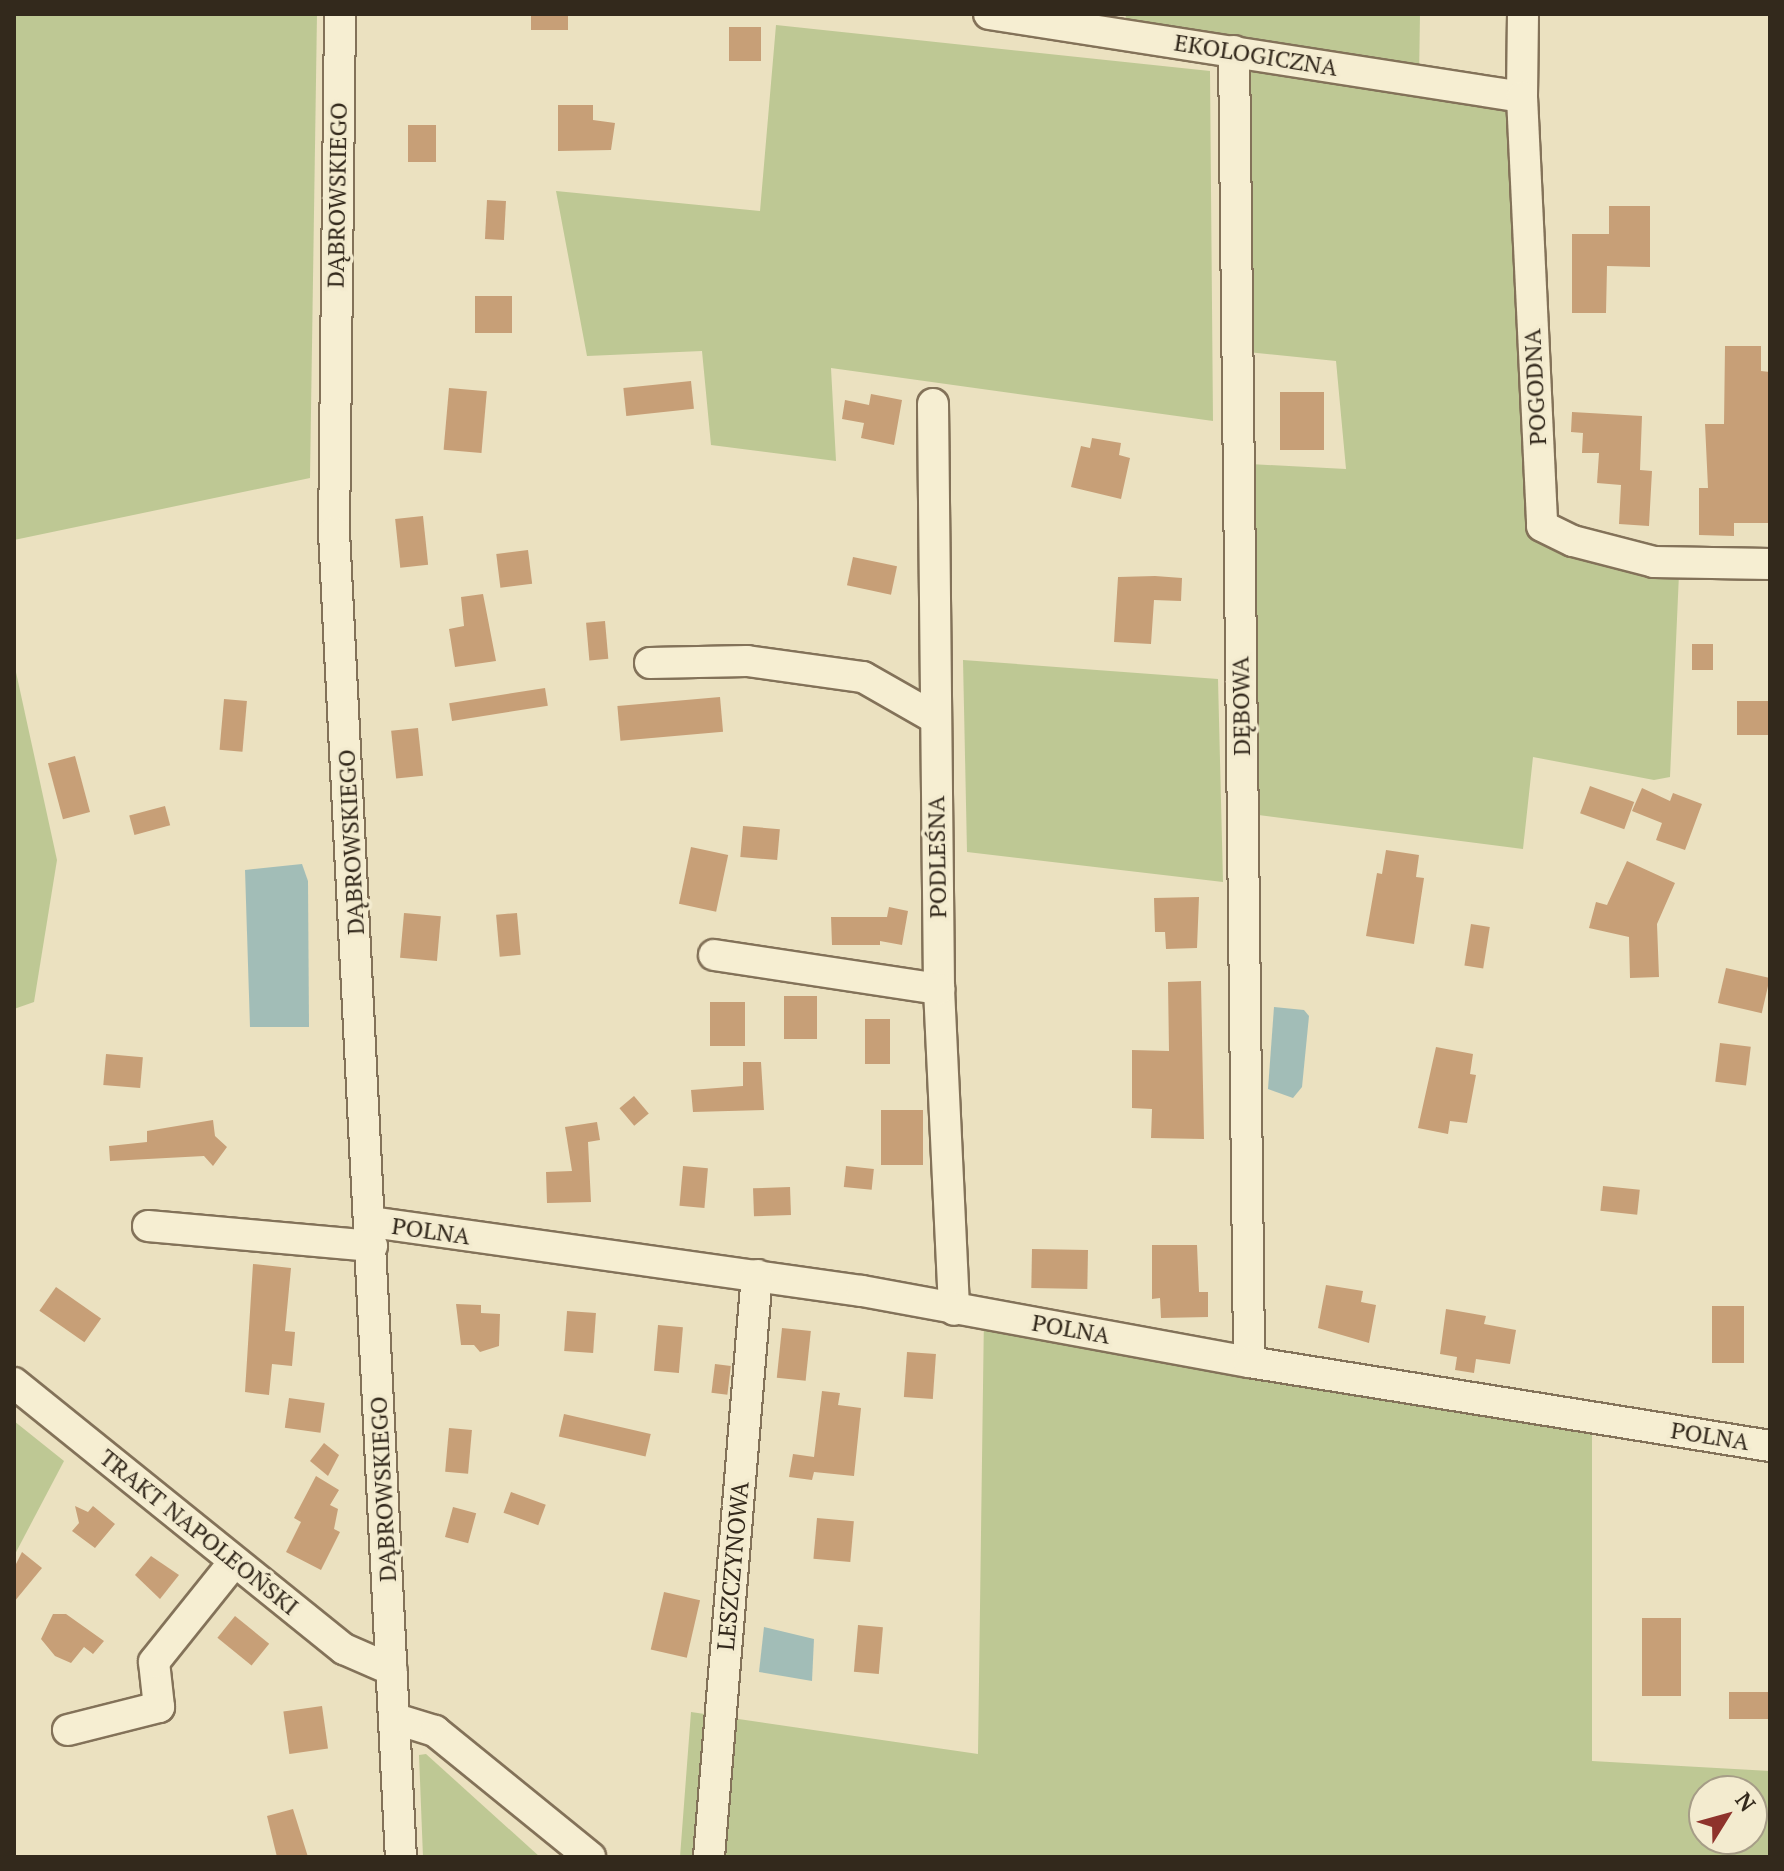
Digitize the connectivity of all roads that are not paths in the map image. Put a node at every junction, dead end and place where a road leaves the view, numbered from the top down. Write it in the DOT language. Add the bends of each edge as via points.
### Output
graph roads {
  1 [pos="340,14"];
  2 [pos="989,14"];
  3 [pos="1523,14"];
  4 [pos="1234,51"];
  5 [pos="1522,97"];
  6 [pos="933,404"];
  7 [pos="1770,564"];
  8 [pos="650,663"];
  9 [pos="935,718"];
  10 [pos="714,955"];
  11 [pos="939,989"];
  12 [pos="148,1226"];
  13 [pos="372,1234"];
  14 [pos="757,1275"];
  15 [pos="954,1310"];
  16 [pos="1249,1362"];
  17 [pos="14,1383"];
  18 [pos="1770,1446"];
  19 [pos="234,1562"];
  20 [pos="392,1670"];
  21 [pos="396,1719"];
  22 [pos="68,1730"];
  23 [pos="401,1857"];
  24 [pos="590,1857"];
  25 [pos="709,1857"];
  1 -- 13 [label="street, DĄBROWSKIEGO" via="334,532"];
  2 -- 4 [label="street, EKOLOGICZNA"];
  3 -- 5 [label="street, POGODNA"];
  4 -- 5 [label="street, EKOLOGICZNA"];
  4 -- 16 [label="street, DĘBOWA"];
  5 -- 7 [label="street, POGODNA" via="1542,526 1573,541 1654,562"];
  6 -- 9 [label="street, PODLEŚNA"];
  8 -- 9 [label="street" via="747,661 863,677"];
  9 -- 11 [label="street, PODLEŚNA"];
  10 -- 11 [label="street"];
  11 -- 15 [label="street, PODLEŚNA"];
  12 -- 13 [label="street, POLNA"];
  13 -- 14 [label="street, POLNA"];
  13 -- 20 [label="street, DĄBROWSKIEGO"];
  14 -- 15 [label="street, POLNA"];
  14 -- 25 [label="street, LESZCZYNOWA"];
  15 -- 16 [label="street, POLNA"];
  16 -- 18 [label="street, POLNA"];
  17 -- 19 [label="street, TRAKT NAPOLEOŃSKI"];
  19 -- 20 [label="street, TRAKT NAPOLEOŃSKI" via="344,1649"];
  19 -- 22 [label="street" via="154,1662 159,1707"];
  20 -- 21 [label="street, DĄBROWSKIEGO"];
  21 -- 23 [label="street, DĄBROWSKIEGO"];
  21 -- 24 [label="street" via="435,1731"];
}
